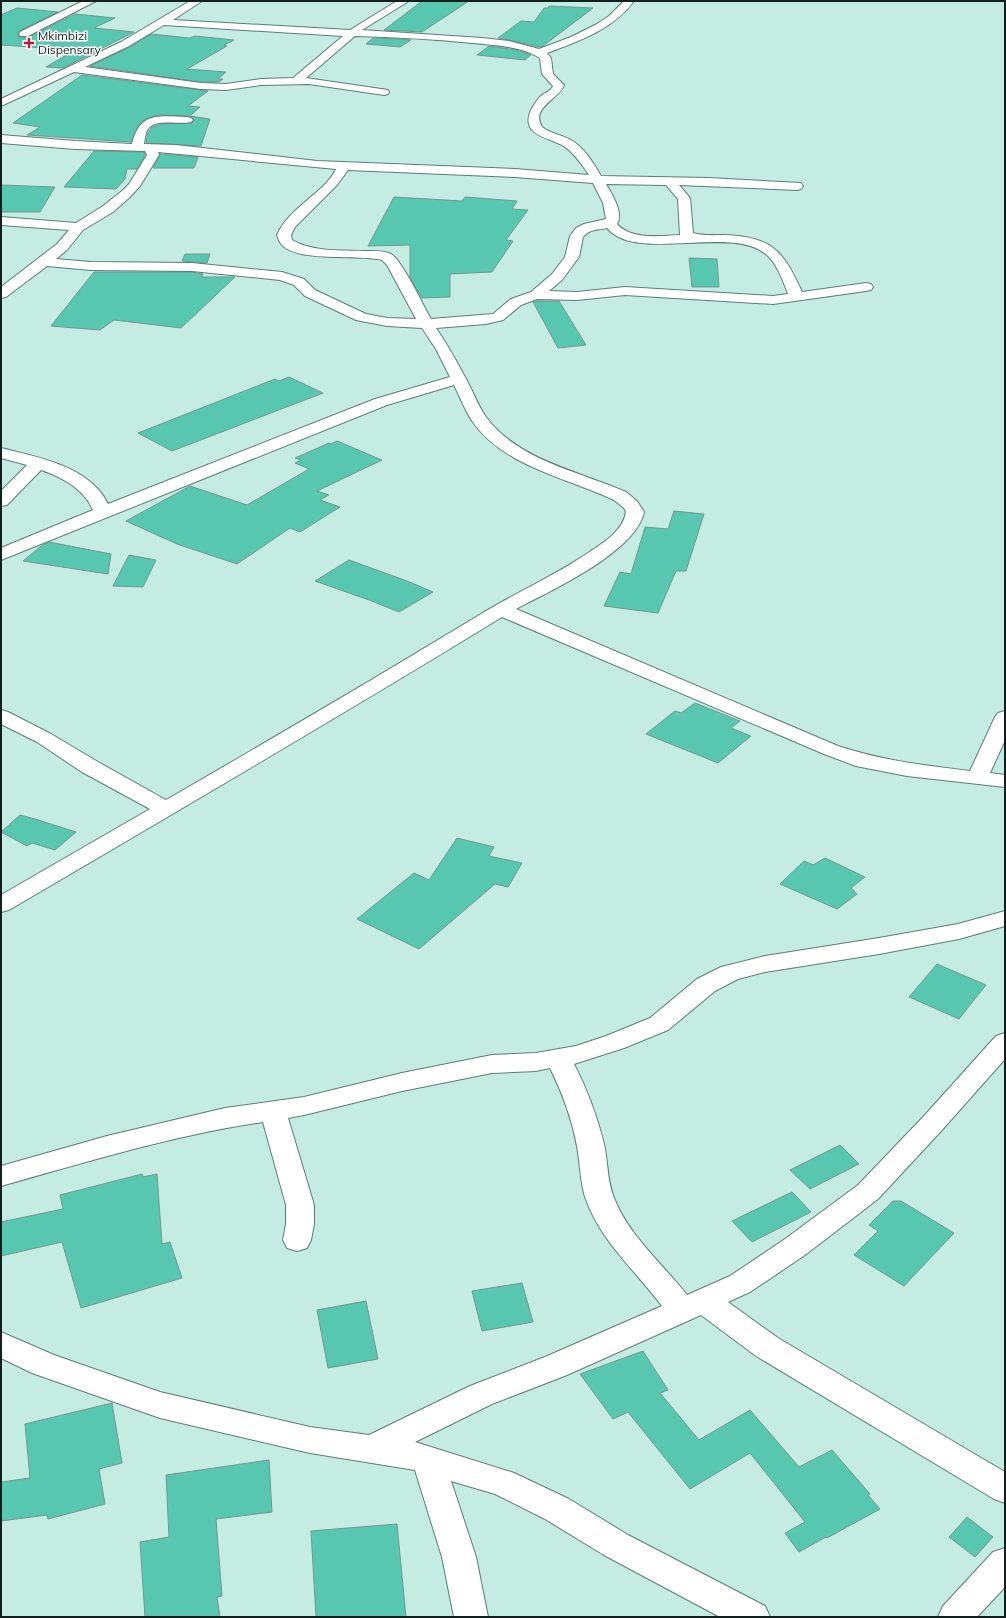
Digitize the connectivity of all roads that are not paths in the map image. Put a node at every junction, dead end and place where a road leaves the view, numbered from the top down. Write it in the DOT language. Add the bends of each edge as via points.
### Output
graph roads {
  1 [pos="91,1"];
  2 [pos="197,1"];
  3 [pos="404,1"];
  4 [pos="629,1"];
  5 [pos="161,22"];
  6 [pos="352,33"];
  7 [pos="24,34"];
  8 [pos="539,53"];
  9 [pos="74,69"];
  10 [pos="296,81"];
  11 [pos="384,92"];
  12 [pos="1,103"];
  13 [pos="188,120"];
  14 [pos="1,139"];
  15 [pos="142,147"];
  16 [pos="343,166"];
  17 [pos="596,179"];
  18 [pos="669,181"];
  19 [pos="797,186"];
  20 [pos="1,220"];
  21 [pos="609,223"];
  22 [pos="78,227"];
  23 [pos="693,238"];
  24 [pos="44,262"];
  25 [pos="866,287"];
  26 [pos="1,294"];
  27 [pos="536,295"];
  28 [pos="797,297"];
  29 [pos="426,324"];
  30 [pos="459,379"];
  31 [pos="1,453"];
  32 [pos="38,463"];
  33 [pos="1,500"];
  34 [pos="104,512"];
  35 [pos="1,556"];
  36 [pos="501,610"];
  37 [pos="1,716"];
  38 [pos="1005,717"];
  39 [pos="977,779"];
  40 [pos="1005,781"];
  41 [pos="167,809"];
  42 [pos="1,905"];
  43 [pos="1005,918"];
  44 [pos="1005,1042"];
  45 [pos="558,1058"];
  46 [pos="273,1111"];
  47 [pos="1,1176"];
  48 [pos="297,1240"];
  49 [pos="693,1305"];
  50 [pos="1,1344"];
  51 [pos="372,1449"];
  52 [pos="428,1460"];
  53 [pos="1005,1489"];
  54 [pos="1005,1563"];
  55 [pos="471,1617"];
  56 [pos="753,1617"];
  57 [pos="955,1617"];
  1 -- 7 [label="street"];
  2 -- 5 [label="street"];
  3 -- 6 [label="street"];
  4 -- 8 [label="street" via="600,26"];
  5 -- 6 [label="street"];
  5 -- 9 [label="street"];
  6 -- 8 [label="street" via="471,40 511,45"];
  6 -- 10 [label="street"];
  8 -- 17 [label="street" via="543,55 546,69 559,88 543,100 534,117 536,128 570,144 590,166"];
  9 -- 10 [label="street" via="214,87"];
  9 -- 12 [label="street"];
  10 -- 11 [label="street"];
  13 -- 15 [label="street" via="154,120 147,123 141,131"];
  14 -- 15 [label="street"];
  15 -- 16 [label="street"];
  15 -- 22 [label="street" via="152,151 154,155 134,186 108,209"];
  16 -- 17 [label="street"];
  16 -- 29 [label="street" via="331,184 284,232 284,241 297,248 319,252 387,257 393,263"];
  17 -- 18 [label="street"];
  17 -- 21 [label="street" via="612,210 613,218"];
  18 -- 19 [label="street"];
  18 -- 23 [label="street" via="684,198 686,231 687,235"];
  20 -- 22 [label="street"];
  21 -- 23 [label="street" via="620,234 628,236"];
  21 -- 27 [label="street" via="581,231 566,266"];
  22 -- 24 [label="street" via="62,247"];
  23 -- 28 [label="street" via="731,240 766,247 781,261"];
  24 -- 26 [label="street"];
  24 -- 29 [label="street" via="91,266 192,267 282,276 299,282 310,293 361,317 387,322"];
  25 -- 28 [label="street"];
  27 -- 28 [label="street" via="577,296 618,290 760,300"];
  27 -- 29 [label="street" via="516,302 498,317 491,319"];
  29 -- 30 [label="street"];
  30 -- 34 [label="street" via="381,402"];
  30 -- 36 [label="street" via="479,419 516,452 620,496 635,512 628,529 598,555"];
  31 -- 32 [label="street"];
  32 -- 33 [label="street"];
  32 -- 34 [label="street" via="67,474 94,494"];
  34 -- 35 [label="street"];
  36 -- 39 [label="street" via="831,750 884,766"];
  36 -- 41 [label="street"];
  37 -- 41 [label="street"];
  38 -- 39 [label="street"];
  39 -- 40 [label="street"];
  41 -- 42 [label="street"];
  43 -- 45 [label="street" via="959,931 765,964 730,973 706,985 659,1024 615,1042"];
  44 -- 49 [label="street" via="868,1192 795,1247 740,1284"];
  45 -- 46 [label="street" via="492,1064"];
  45 -- 49 [label="street" via="573,1087 590,1144 599,1196 610,1221 628,1247 661,1283"];
  46 -- 47 [label="street" via="225,1118 107,1146"];
  46 -- 48 [label="street" via="300,1205"];
  49 -- 51 [label="street" via="556,1366 481,1395"];
  49 -- 53 [label="street" via="767,1346"];
  50 -- 51 [label="street" via="43,1364 160,1405 310,1440"];
  51 -- 52 [label="street" via="412,1454"];
  52 -- 55 [label="street" via="455,1540"];
  52 -- 56 [label="street" via="503,1483 557,1509 616,1545"];
  54 -- 57 [label="street"];
}
